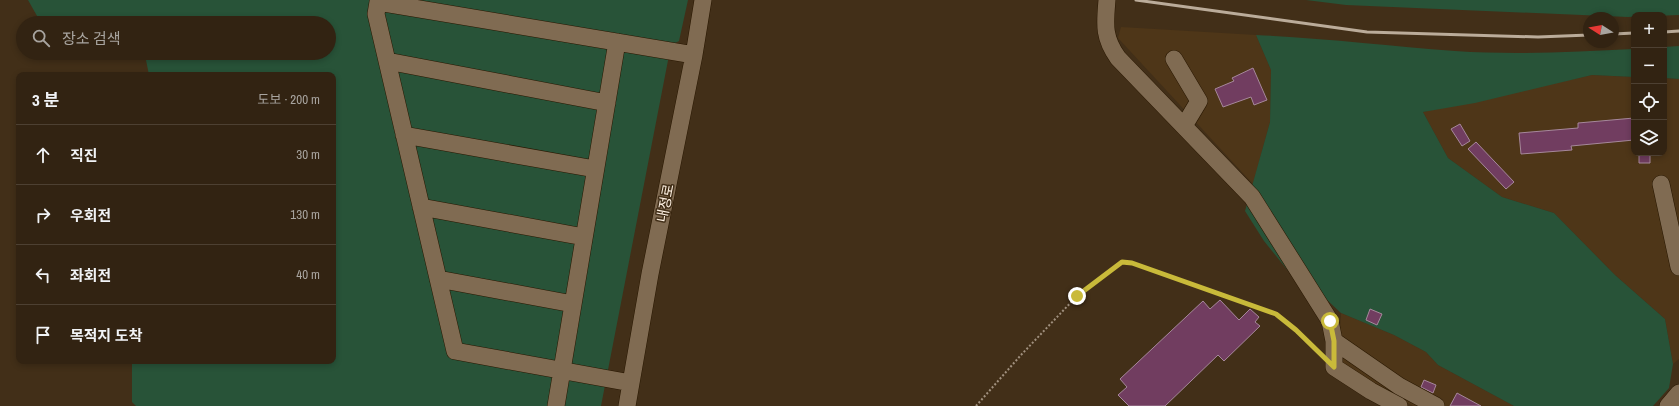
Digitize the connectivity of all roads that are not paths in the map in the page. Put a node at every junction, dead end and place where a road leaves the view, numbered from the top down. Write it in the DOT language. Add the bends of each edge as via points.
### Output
graph roads {
  1 [pos="704,0"];
  2 [pos="1107,0"];
  3 [pos="378,1"];
  4 [pos="617,42"];
  5 [pos="694,55"];
  6 [pos="1174,60"];
  7 [pos="387,61"];
  8 [pos="607,103"];
  9 [pos="1184,126"];
  10 [pos="404,135"];
  11 [pos="595,169"];
  12 [pos="1661,184"];
  13 [pos="421,207"];
  14 [pos="584,237"];
  15 [pos="1679,267"];
  16 [pos="438,279"];
  17 [pos="573,304"];
  18 [pos="1334,341"];
  19 [pos="562,370"];
  20 [pos="631,383"];
  21 [pos="1679,393"];
  22 [pos="556,406"];
  23 [pos="627,406"];
  24 [pos="1398,406"];
  25 [pos="1436,406"];
  26 [pos="1668,406"];
  1 -- 5 [label="street, 내정로"];
  2 -- 9 [label="street" via="1105,33 1110,47"];
  3 -- 4 [label="street"];
  3 -- 7 [label="street" via="376,14"];
  4 -- 5 [label="street"];
  4 -- 8 [label="street"];
  5 -- 20 [label="street, 내정로"];
  6 -- 9 [label="street" via="1199,101"];
  7 -- 8 [label="street"];
  7 -- 10 [label="street"];
  8 -- 11 [label="street"];
  9 -- 18 [label="street" via="1252,196 1330,321"];
  10 -- 11 [label="street"];
  10 -- 13 [label="street"];
  11 -- 14 [label="street"];
  12 -- 15 [label="street"];
  13 -- 14 [label="street"];
  13 -- 16 [label="street"];
  14 -- 17 [label="street"];
  16 -- 17 [label="street"];
  16 -- 19 [label="street" via="455,351"];
  17 -- 19 [label="street"];
  18 -- 24 [label="street" via="1334,367"];
  18 -- 25 [label="street" via="1399,386"];
  19 -- 20 [label="street"];
  19 -- 22 [label="street"];
  20 -- 23 [label="street, 내정로"];
  21 -- 26 [label="street"];
}
